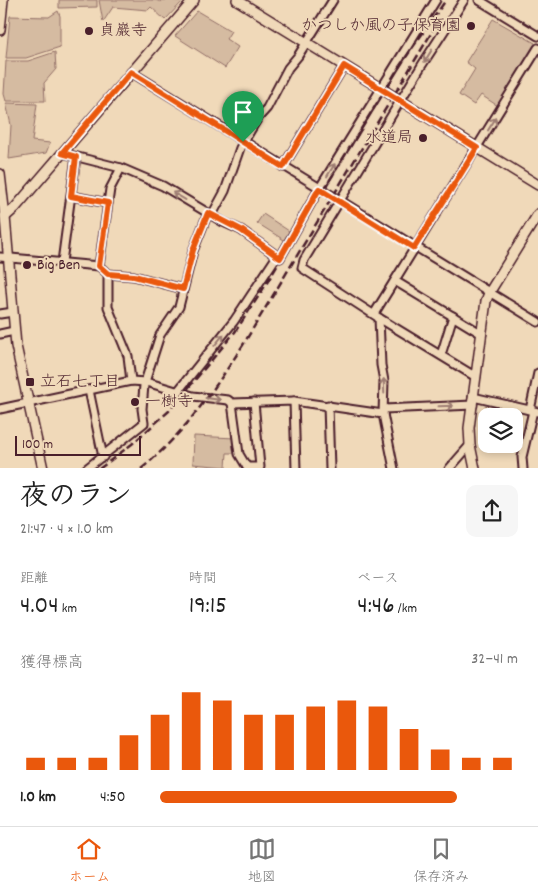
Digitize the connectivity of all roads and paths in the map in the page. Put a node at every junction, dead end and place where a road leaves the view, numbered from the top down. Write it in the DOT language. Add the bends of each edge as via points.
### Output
graph roads {
  1 [pos="3,0"];
  2 [pos="194,0"];
  3 [pos="236,0"];
  4 [pos="333,0"];
  5 [pos="436,0"];
  6 [pos="464,0"];
  7 [pos="479,0"];
  8 [pos="0,30"];
  9 [pos="538,36"];
  10 [pos="306,43"];
  11 [pos="537,51"];
  12 [pos="344,66"];
  13 [pos="131,72"];
  14 [pos="382,90"];
  15 [pos="400,101"];
  16 [pos="243,142"];
  17 [pos="477,148"];
  18 [pos="62,153"];
  19 [pos="76,157"];
  20 [pos="283,167"];
  21 [pos="120,168"];
  22 [pos="0,174"];
  23 [pos="538,185"];
  24 [pos="319,189"];
  25 [pos="71,196"];
  26 [pos="340,202"];
  27 [pos="108,203"];
  28 [pos="210,214"];
  29 [pos="538,214"];
  30 [pos="3,219"];
  31 [pos="414,248"];
  32 [pos="4,257"];
  33 [pos="278,257"];
  34 [pos="62,262"];
  35 [pos="99,266"];
  36 [pos="108,274"];
  37 [pos="395,281"];
  38 [pos="183,289"];
  39 [pos="489,293"];
  40 [pos="13,312"];
  41 [pos="0,314"];
  42 [pos="377,316"];
  43 [pos="453,316"];
  44 [pos="538,322"];
  45 [pos="14,331"];
  46 [pos="0,334"];
  47 [pos="482,334"];
  48 [pos="441,355"];
  49 [pos="538,373"];
  50 [pos="476,377"];
  51 [pos="131,381"];
  52 [pos="146,382"];
  53 [pos="89,390"];
  54 [pos="178,391"];
  55 [pos="294,401"];
  56 [pos="473,401"];
  57 [pos="254,402"];
  58 [pos="29,403"];
  59 [pos="232,403"];
  60 [pos="328,405"];
  61 [pos="0,409"];
  62 [pos="383,411"];
  63 [pos="534,411"];
  64 [pos="470,445"];
  65 [pos="103,457"];
  66 [pos="43,468"];
  67 [pos="86,468"];
  68 [pos="248,468"];
  69 [pos="296,468"];
  70 [pos="330,468"];
  71 [pos="394,468"];
  72 [pos="450,468"];
  73 [pos="475,468"];
  74 [pos="523,468"];
  1 -- 8 [label="street"];
  2 -- 13 [label="street"];
  3 -- 10 [label="street"];
  4 -- 10 [label="street"];
  5 -- 14 [label="street"];
  6 -- 15 [label="street, one-way"];
  7 -- 9 [label="street"];
  10 -- 12 [label="street"];
  10 -- 16 [label="street"];
  17 -- 11 [label="street, one-way"];
  12 -- 14 [label="street"];
  12 -- 20 [label="street"];
  13 -- 16 [label="street"];
  13 -- 18 [label="street"];
  14 -- 15 [label="street"];
  24 -- 14 [label="street, one-way"];
  15 -- 17 [label="street"];
  15 -- 26 [label="street"];
  16 -- 20 [label="street"];
  16 -- 28 [label="street" via="225,191"];
  17 -- 23 [label="street"];
  17 -- 31 [label="street"];
  18 -- 19 [label="street"];
  18 -- 30 [label="street"];
  19 -- 21 [label="street"];
  19 -- 25 [label="street"];
  20 -- 24 [label="street"];
  21 -- 27 [label="street"];
  28 -- 21 [label="street, one-way" via="163,186"];
  22 -- 30 [label="street"];
  24 -- 26 [label="street"];
  24 -- 33 [label="street"];
  25 -- 27 [label="street"];
  25 -- 34 [label="street"];
  26 -- 31 [label="street"];
  26 -- 42 [label="street" via="302,268"];
  27 -- 35 [label="street"];
  28 -- 33 [label="street" via="241,230"];
  28 -- 38 [label="street" via="193,250"];
  29 -- 39 [label="street"];
  30 -- 32 [label="street"];
  31 -- 37 [label="street"];
  31 -- 39 [label="street"];
  32 -- 34 [label="street"];
  32 -- 40 [label="street"];
  54 -- 33 [label="street, one-way"];
  34 -- 35 [label="street"];
  35 -- 36 [label="street"];
  36 -- 38 [label="street" via="134,276"];
  36 -- 51 [label="street" via="108,307 128,356"];
  37 -- 42 [label="street"];
  37 -- 43 [label="street"];
  38 -- 52 [label="street" via="179,307 160,335"];
  39 -- 44 [label="street"];
  39 -- 47 [label="street"];
  40 -- 41 [label="street"];
  40 -- 45 [label="street"];
  42 -- 48 [label="street"];
  62 -- 42 [label="street, one-way" via="384,381"];
  43 -- 47 [label="street"];
  43 -- 48 [label="street"];
  45 -- 46 [label="street"];
  45 -- 58 [label="street"];
  47 -- 50 [label="street"];
  48 -- 50 [label="street"];
  49 -- 63 [label="street"];
  50 -- 56 [label="street"];
  51 -- 52 [label="street"];
  51 -- 53 [label="street"];
  52 -- 54 [label="street"];
  52 -- 65 [label="street" via="142,409 144,423"];
  53 -- 58 [label="street"];
  53 -- 65 [label="street"];
  54 -- 59 [label="street, one-way"];
  55 -- 57 [label="street"];
  55 -- 60 [label="street"];
  55 -- 69 [label="street"];
  62 -- 56 [label="street, one-way"];
  56 -- 63 [label="street"];
  56 -- 64 [label="street"];
  57 -- 59 [label="street"];
  57 -- 68 [label="street" via="260,466"];
  58 -- 61 [label="street"];
  58 -- 66 [label="street"];
  59 -- 68 [label="street" via="240,454"];
  60 -- 62 [label="street"];
  60 -- 70 [label="street"];
  62 -- 71 [label="street"];
  63 -- 74 [label="street" via="522,457"];
  64 -- 72 [label="street"];
  64 -- 73 [label="street"];
  65 -- 67 [label="street"];
}
